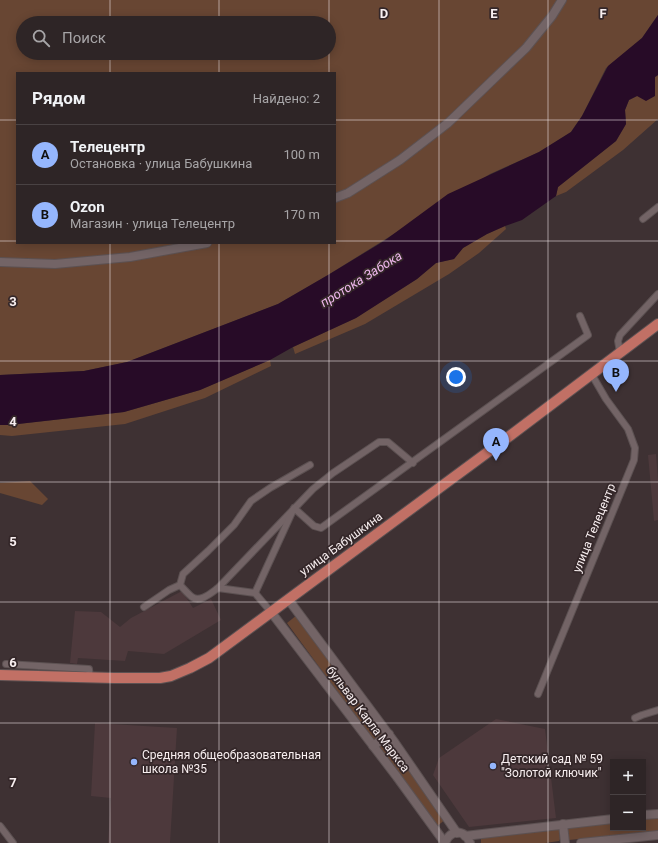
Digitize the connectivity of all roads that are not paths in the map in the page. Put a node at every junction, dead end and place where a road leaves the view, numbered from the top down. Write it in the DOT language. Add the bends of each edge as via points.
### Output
graph roads {
  1 [pos="562,0"];
  2 [pos="336,198"];
  3 [pos="658,207"];
  4 [pos="643,219"];
  5 [pos="201,244"];
  6 [pos="0,262"];
  7 [pos="658,294"];
  8 [pos="580,316"];
  9 [pos="658,324"];
  10 [pos="620,352"];
  11 [pos="592,375"];
  12 [pos="413,463"];
  13 [pos="310,465"];
  14 [pos="294,508"];
  15 [pos="180,585"];
  16 [pos="218,588"];
  17 [pos="255,593"];
  18 [pos="288,598"];
  19 [pos="144,607"];
  20 [pos="271,612"];
  21 [pos="6,664"];
  22 [pos="0,675"];
  23 [pos="90,678"];
  24 [pos="538,694"];
  25 [pos="658,710"];
  26 [pos="635,718"];
  27 [pos="388,734"];
  28 [pos="373,746"];
  29 [pos="658,814"];
  30 [pos="646,815"];
  31 [pos="610,819"];
  32 [pos="563,824"];
  33 [pos="1,830"];
  34 [pos="457,833"];
  35 [pos="658,835"];
  36 [pos="468,839"];
  37 [pos="13,843"];
  38 [pos="445,843"];
  39 [pos="565,843"];
  40 [pos="581,843"];
  1 -- 2 [label="street" via="526,48 448,123 400,160 348,193"];
  3 -- 4 [label="street"];
  5 -- 6 [label="street" via="130,256 55,264"];
  7 -- 10 [label="street" via="620,335"];
  8 -- 12 [label="street" via="588,336"];
  9 -- 10 [label="main road, улица Бабушкина"];
  10 -- 11 [label="main road, улица Бабушкина"];
  11 -- 18 [label="main road, улица Бабушкина"];
  11 -- 24 [label="street, улица Телецентр" via="628,429 635,448 634,460"];
  12 -- 14 [label="street" via="321,528 314,526"];
  12 -- 14 [label="street" via="388,442 379,442 333,472"];
  13 -- 15 [label="street" via="251,501 234,525 183,574"];
  14 -- 16 [label="street"];
  14 -- 17 [label="street"];
  15 -- 16 [label="street" via="193,598 199,599"];
  15 -- 19 [label="street"];
  16 -- 17 [label="street"];
  17 -- 20 [label="street"];
  18 -- 20 [label="main road, улица Бабушкина"];
  18 -- 27 [label="street, бульвар Карла Маркса"];
  20 -- 23 [label="main road, улица Бабушкина" via="208,658 171,676 148,679"];
  20 -- 28 [label="street, бульвар Карла Маркса"];
  21 -- 23 [label="street" via="88,669"];
  22 -- 23 [label="main road, улица Бабушкина"];
  25 -- 26 [label="street"];
  27 -- 28 [label="street"];
  27 -- 34 [label="street, бульвар Карла Маркса"];
  28 -- 38 [label="street, бульвар Карла Маркса"];
  29 -- 30 [label="street"];
  31 -- 32 [label="street"];
  32 -- 36 [label="street"];
  32 -- 39 [label="street"];
  33 -- 37 [label="street"];
  34 -- 36 [label="street"];
  34 -- 38 [label="street" via="450,835"];
  35 -- 40 [label="street"];
}
